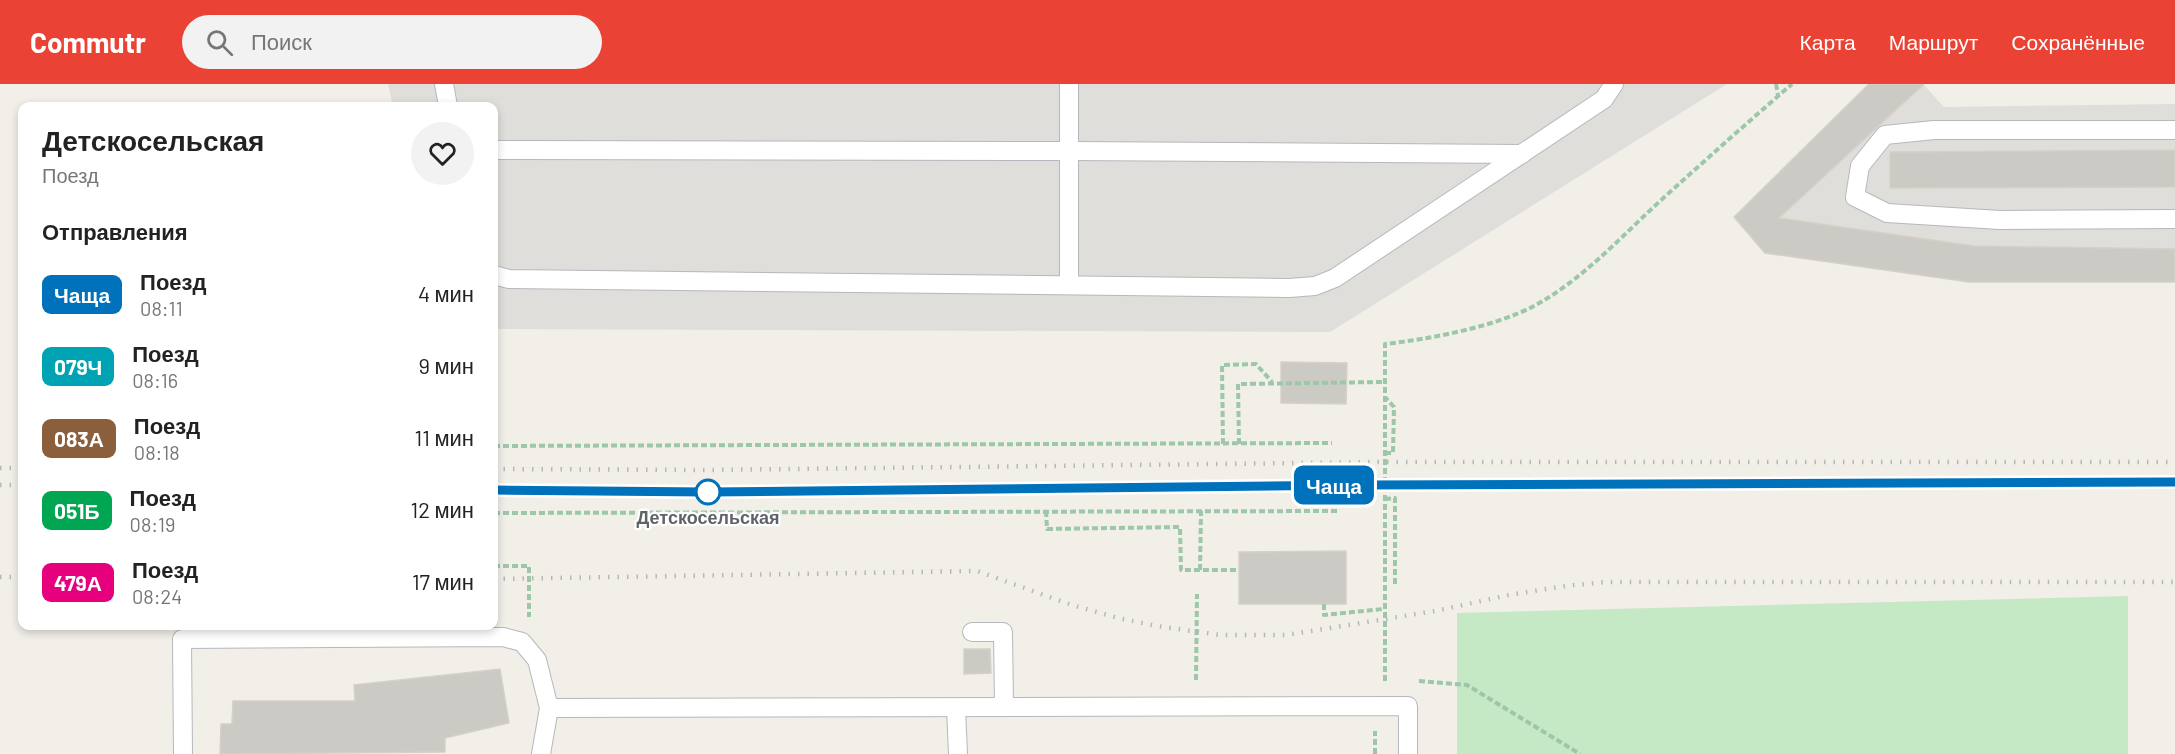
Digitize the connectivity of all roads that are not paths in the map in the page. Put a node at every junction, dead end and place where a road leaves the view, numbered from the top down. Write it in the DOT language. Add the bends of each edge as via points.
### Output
graph roads {
  1 [pos="444,84"];
  2 [pos="1069,84"];
  3 [pos="1614,84"];
  4 [pos="447,102"];
  5 [pos="2175,130"];
  6 [pos="498,150"];
  7 [pos="1069,151"];
  8 [pos="1522,154"];
  9 [pos="2175,219"];
  10 [pos="498,276"];
  11 [pos="1069,285"];
  12 [pos="972,632"];
  13 [pos="1004,706"];
  14 [pos="549,708"];
  15 [pos="956,708"];
  16 [pos="183,754"];
  17 [pos="541,754"];
  18 [pos="958,754"];
  19 [pos="1408,754"];
  1 -- 4 [label="lane"];
  2 -- 7 [label="lane"];
  3 -- 8 [label="lane" via="1604,99"];
  5 -- 9 [label="lane" via="1934,130 1886,135 1860,166 1855,197 1887,213 2000,220"];
  6 -- 7 [label="lane"];
  7 -- 8 [label="lane"];
  7 -- 11 [label="lane"];
  8 -- 11 [label="lane" via="1335,278 1315,286"];
  10 -- 11 [label="lane"];
  12 -- 13 [label="lane" via="1003,632"];
  13 -- 15 [label="lane"];
  13 -- 19 [label="lane" via="1408,706"];
  14 -- 15 [label="lane"];
  14 -- 16 [label="lane" via="537,660 522,642 503,637 182,639"];
  14 -- 17 [label="lane"];
  15 -- 18 [label="lane"];
}
